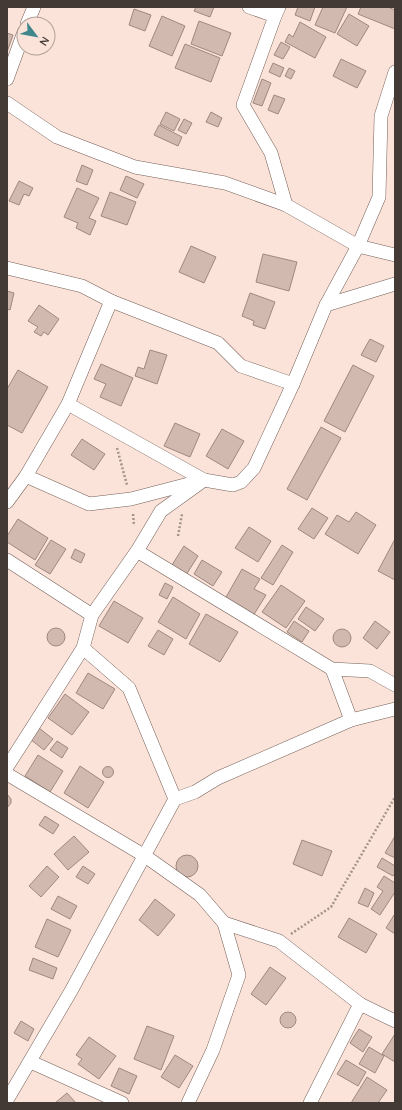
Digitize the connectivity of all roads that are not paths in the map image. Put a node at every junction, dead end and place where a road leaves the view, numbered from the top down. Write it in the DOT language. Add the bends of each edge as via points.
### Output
graph roads {
  1 [pos="249,7"];
  2 [pos="277,11"];
  3 [pos="16,54"];
  4 [pos="395,72"];
  5 [pos="7,79"];
  6 [pos="7,103"];
  7 [pos="286,205"];
  8 [pos="358,246"];
  9 [pos="395,255"];
  10 [pos="7,268"];
  11 [pos="395,284"];
  12 [pos="111,301"];
  13 [pos="326,305"];
  14 [pos="293,384"];
  15 [pos="68,404"];
  16 [pos="26,476"];
  17 [pos="204,480"];
  18 [pos="7,502"];
  19 [pos="137,551"];
  20 [pos="7,560"];
  21 [pos="92,615"];
  22 [pos="83,648"];
  23 [pos="332,669"];
  24 [pos="395,685"];
  25 [pos="395,709"];
  26 [pos="351,720"];
  27 [pos="7,767"];
  28 [pos="7,774"];
  29 [pos="176,799"];
  30 [pos="145,856"];
  31 [pos="224,923"];
  32 [pos="360,1004"];
  33 [pos="395,1021"];
  34 [pos="31,1062"];
  35 [pos="7,1100"];
  36 [pos="122,1103"];
  37 [pos="188,1103"];
  38 [pos="310,1103"];
  1 -- 2 [label="street"];
  2 -- 7 [label="street" via="243,105 271,153"];
  3 -- 5 [label="street"];
  4 -- 8 [label="street" via="382,116 379,197"];
  6 -- 7 [label="street" via="57,137 135,167 225,183"];
  7 -- 8 [label="street"];
  8 -- 9 [label="street"];
  8 -- 13 [label="street"];
  10 -- 12 [label="street" via="82,286"];
  11 -- 13 [label="street"];
  12 -- 14 [label="street" via="218,343 241,366"];
  12 -- 15 [label="street"];
  13 -- 14 [label="street"];
  14 -- 17 [label="street" via="254,468 241,482 233,485"];
  15 -- 16 [label="street"];
  15 -- 17 [label="street"];
  16 -- 17 [label="street" via="89,504 131,499"];
  16 -- 18 [label="street"];
  17 -- 19 [label="street" via="161,511"];
  19 -- 21 [label="street"];
  19 -- 23 [label="street"];
  20 -- 21 [label="street"];
  21 -- 22 [label="street"];
  22 -- 27 [label="street"];
  22 -- 29 [label="street" via="129,688"];
  23 -- 24 [label="street" via="370,671"];
  23 -- 26 [label="street"];
  25 -- 26 [label="street"];
  26 -- 29 [label="street"];
  28 -- 30 [label="street"];
  29 -- 30 [label="street"];
  30 -- 31 [label="street" via="200,895"];
  30 -- 34 [label="street"];
  31 -- 32 [label="street" via="279,942"];
  31 -- 37 [label="street" via="239,975 213,1050"];
  32 -- 33 [label="street"];
  32 -- 38 [label="street"];
  34 -- 35 [label="street"];
  34 -- 36 [label="street"];
}
